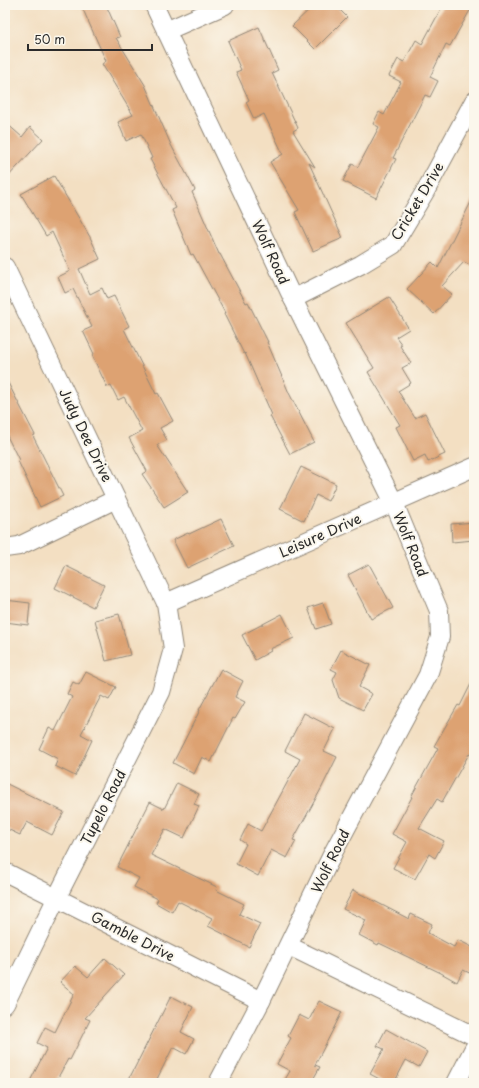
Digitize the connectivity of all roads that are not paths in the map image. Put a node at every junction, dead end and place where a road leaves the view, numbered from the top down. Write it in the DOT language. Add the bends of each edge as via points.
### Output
graph roads {
  1 [pos="154,5"];
  2 [pos="225,5"];
  3 [pos="166,31"];
  4 [pos="474,100"];
  5 [pos="5,267"];
  6 [pos="293,299"];
  7 [pos="474,467"];
  8 [pos="116,499"];
  9 [pos="394,503"];
  10 [pos="5,548"];
  11 [pos="166,603"];
  12 [pos="5,872"];
  13 [pos="57,898"];
  14 [pos="289,946"];
  15 [pos="261,1000"];
  16 [pos="5,1004"];
  17 [pos="474,1036"];
  18 [pos="474,1048"];
  19 [pos="218,1083"];
  20 [pos="456,1083"];
  1 -- 3 [label="street, Wolf Road"];
  2 -- 3 [label="street"];
  3 -- 6 [label="street, Wolf Road"];
  4 -- 6 [label="street, Cricket Drive" via="393,245"];
  5 -- 8 [label="street, Judy Dee Drive"];
  6 -- 9 [label="street, Wolf Road"];
  7 -- 9 [label="street, Leisure Drive"];
  8 -- 10 [label="street" via="19,546"];
  8 -- 11 [label="street, Judy Dee Drive"];
  9 -- 11 [label="street, Leisure Drive"];
  9 -- 14 [label="street, Wolf Road" via="439,611 440,638 428,675 334,851"];
  11 -- 13 [label="street, Tupelo Road" via="172,649 161,692"];
  12 -- 13 [label="street, Gamble Drive"];
  13 -- 15 [label="street, Gamble Drive"];
  13 -- 16 [label="street, Tupelo Road"];
  14 -- 15 [label="street, Wolf Road"];
  14 -- 17 [label="street"];
  15 -- 19 [label="street, Wolf Road"];
  18 -- 20 [label="street"];
}
